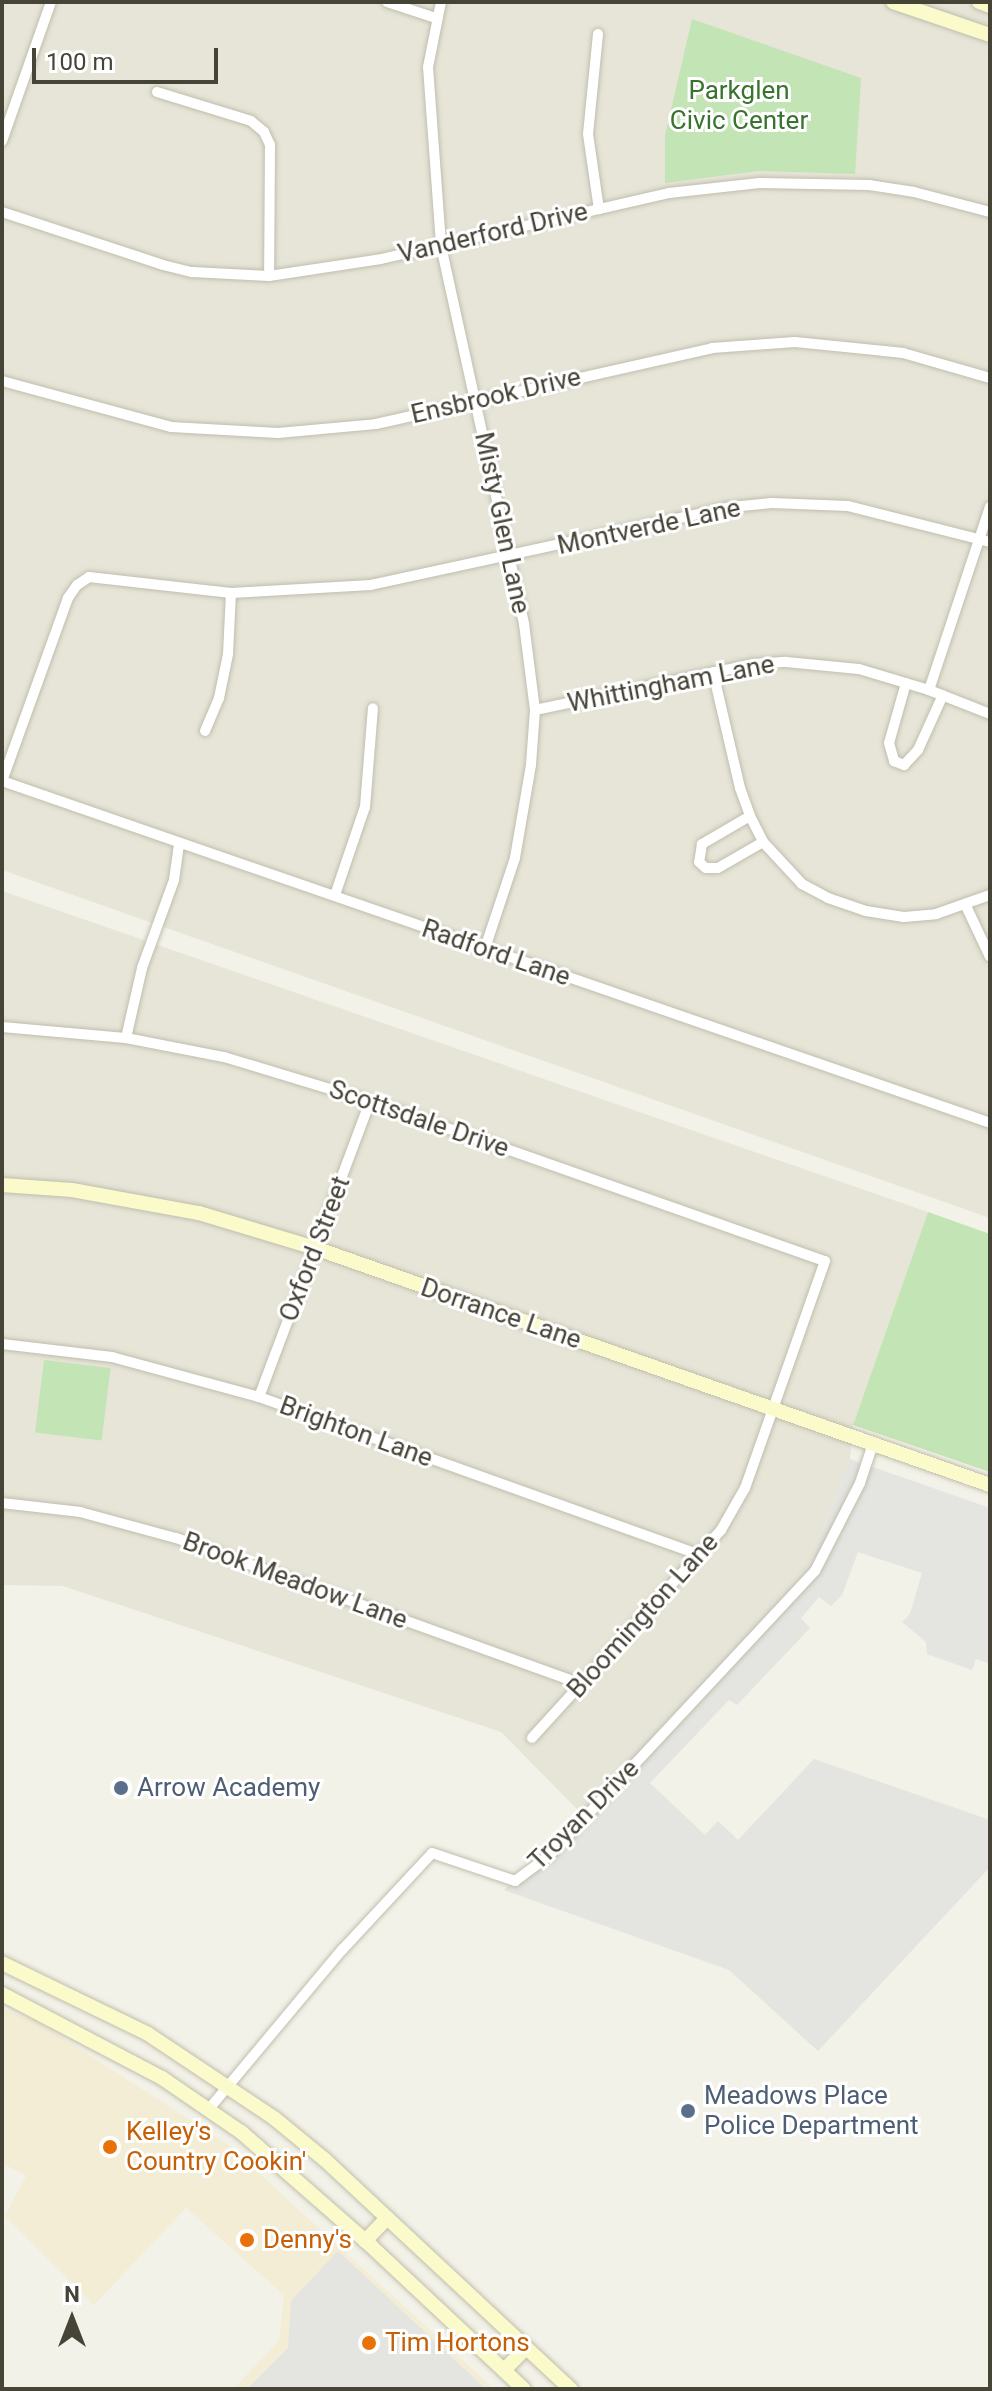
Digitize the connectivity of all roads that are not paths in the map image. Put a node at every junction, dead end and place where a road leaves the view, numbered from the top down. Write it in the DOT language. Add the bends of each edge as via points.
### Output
graph roads {
  1 [pos="51,2"];
  2 [pos="387,2"];
  3 [pos="441,2"];
  4 [pos="893,2"];
  5 [pos="979,2"];
  6 [pos="990,6"];
  7 [pos="436,18"];
  8 [pos="598,34"];
  9 [pos="990,35"];
  10 [pos="157,92"];
  11 [pos="2,141"];
  12 [pos="599,209"];
  13 [pos="2,212"];
  14 [pos="990,212"];
  15 [pos="441,246"];
  16 [pos="269,276"];
  17 [pos="990,378"];
  18 [pos="2,381"];
  19 [pos="476,399"];
  20 [pos="990,507"];
  21 [pos="985,540"];
  22 [pos="510,556"];
  23 [pos="231,593"];
  24 [pos="713,672"];
  25 [pos="906,683"];
  26 [pos="929,690"];
  27 [pos="943,695"];
  28 [pos="373,708"];
  29 [pos="535,710"];
  30 [pos="990,714"];
  31 [pos="205,731"];
  32 [pos="2,781"];
  33 [pos="750,816"];
  34 [pos="763,842"];
  35 [pos="179,843"];
  36 [pos="335,895"];
  37 [pos="990,895"];
  38 [pos="966,906"];
  39 [pos="485,948"];
  40 [pos="990,957"];
  41 [pos="2,1027"];
  42 [pos="126,1038"];
  43 [pos="370,1101"];
  44 [pos="990,1123"];
  45 [pos="2,1185"];
  46 [pos="315,1248"];
  47 [pos="825,1261"];
  48 [pos="2,1344"];
  49 [pos="259,1397"];
  50 [pos="771,1409"];
  51 [pos="873,1444"];
  52 [pos="990,1485"];
  53 [pos="2,1503"];
  54 [pos="700,1555"];
  55 [pos="581,1684"];
  56 [pos="532,1738"];
  57 [pos="2,1963"];
  58 [pos="37,1979"];
  59 [pos="2,1994"];
  60 [pos="26,2006"];
  61 [pos="227,2085"];
  62 [pos="208,2110"];
  63 [pos="387,2218"];
  64 [pos="365,2241"];
  65 [pos="526,2348"];
  66 [pos="504,2370"];
  67 [pos="524,2389"];
  68 [pos="571,2389"];
  1 -- 11 [label="street"];
  2 -- 7 [label="street"];
  3 -- 7 [label="street, Misty Glen Lane"];
  4 -- 9 [label="main road"];
  5 -- 6 [label="main road"];
  7 -- 15 [label="street, Misty Glen Lane" via="428,67"];
  8 -- 12 [label="street" via="588,134"];
  10 -- 16 [label="street" via="251,121 264,132 270,145"];
  12 -- 14 [label="street, Vanderford Drive" via="669,193 813,182 914,192"];
  12 -- 15 [label="street, Vanderford Drive"];
  13 -- 16 [label="street, Vanderford Drive" via="192,272"];
  15 -- 16 [label="street, Vanderford Drive"];
  15 -- 19 [label="street, Misty Glen Lane"];
  17 -- 19 [label="street, Ensbrook Drive" via="903,353 795,342 712,348"];
  18 -- 19 [label="street, Ensbrook Drive" via="139,420 227,432 376,424"];
  19 -- 22 [label="street, Misty Glen Lane"];
  20 -- 21 [label="street"];
  21 -- 22 [label="street, Montverde Lane" via="848,506 772,503 731,507"];
  21 -- 26 [label="street"];
  22 -- 23 [label="street, Montverde Lane" via="371,585"];
  22 -- 29 [label="street, Misty Glen Lane"];
  23 -- 31 [label="street" via="228,654"];
  23 -- 32 [label="street, Montverde Lane" via="107,577 89,577 73,590"];
  24 -- 25 [label="street, Whittingham Lane" via="754,664 817,663"];
  24 -- 29 [label="street, Whittingham Lane"];
  24 -- 33 [label="street"];
  25 -- 26 [label="street, Whittingham Lane"];
  25 -- 27 [label="street" via="889,743 894,761 904,765 918,750"];
  26 -- 27 [label="street, Whittingham Lane"];
  27 -- 30 [label="street, Whittingham Lane"];
  28 -- 36 [label="street" via="365,807"];
  29 -- 39 [label="street, Misty Glen Lane" via="515,858"];
  32 -- 35 [label="street, Radford Lane"];
  33 -- 34 [label="street"];
  33 -- 34 [label="street" via="702,844 699,862 718,868"];
  34 -- 38 [label="street" via="802,884 866,911 904,917"];
  35 -- 36 [label="street, Radford Lane"];
  35 -- 42 [label="street" via="174,880 142,968"];
  36 -- 39 [label="street, Radford Lane"];
  37 -- 38 [label="street"];
  38 -- 40 [label="street"];
  39 -- 44 [label="street, Radford Lane"];
  41 -- 42 [label="street, Scottsdale Drive"];
  42 -- 43 [label="street, Scottsdale Drive" via="224,1057"];
  43 -- 46 [label="street, Oxford Street"];
  43 -- 47 [label="street, Scottsdale Drive"];
  45 -- 46 [label="main road, Dorrance Lane" via="72,1190 199,1213"];
  46 -- 49 [label="street, Oxford Street"];
  46 -- 50 [label="main road, Dorrance Lane"];
  47 -- 50 [label="street, Bloomington Lane"];
  48 -- 49 [label="street, Brighton Lane" via="112,1357"];
  49 -- 54 [label="street, Brighton Lane"];
  50 -- 51 [label="main road, Dorrance Lane"];
  50 -- 54 [label="street, Bloomington Lane" via="745,1488"];
  51 -- 52 [label="main road, Dorrance Lane"];
  51 -- 61 [label="street, Troyan Drive" via="860,1483 815,1571 550,1855 515,1881 432,1853"];
  53 -- 55 [label="street, Brook Meadow Lane" via="80,1512 176,1538"];
  54 -- 55 [label="street, Bloomington Lane"];
  55 -- 56 [label="street, Bloomington Lane"];
  57 -- 58 [label="main road"];
  58 -- 60 [label="main road"];
  58 -- 61 [label="main road" via="148,2034"];
  59 -- 60 [label="main road"];
  60 -- 62 [label="main road" via="162,2078"];
  61 -- 62 [label="street, Troyan Drive"];
  61 -- 63 [label="main road" via="324,2159"];
  62 -- 64 [label="main road" via="241,2132"];
  63 -- 64 [label="main road"];
  63 -- 65 [label="main road"];
  64 -- 66 [label="main road"];
  65 -- 66 [label="main road"];
  65 -- 68 [label="main road"];
  66 -- 67 [label="main road"];
}
